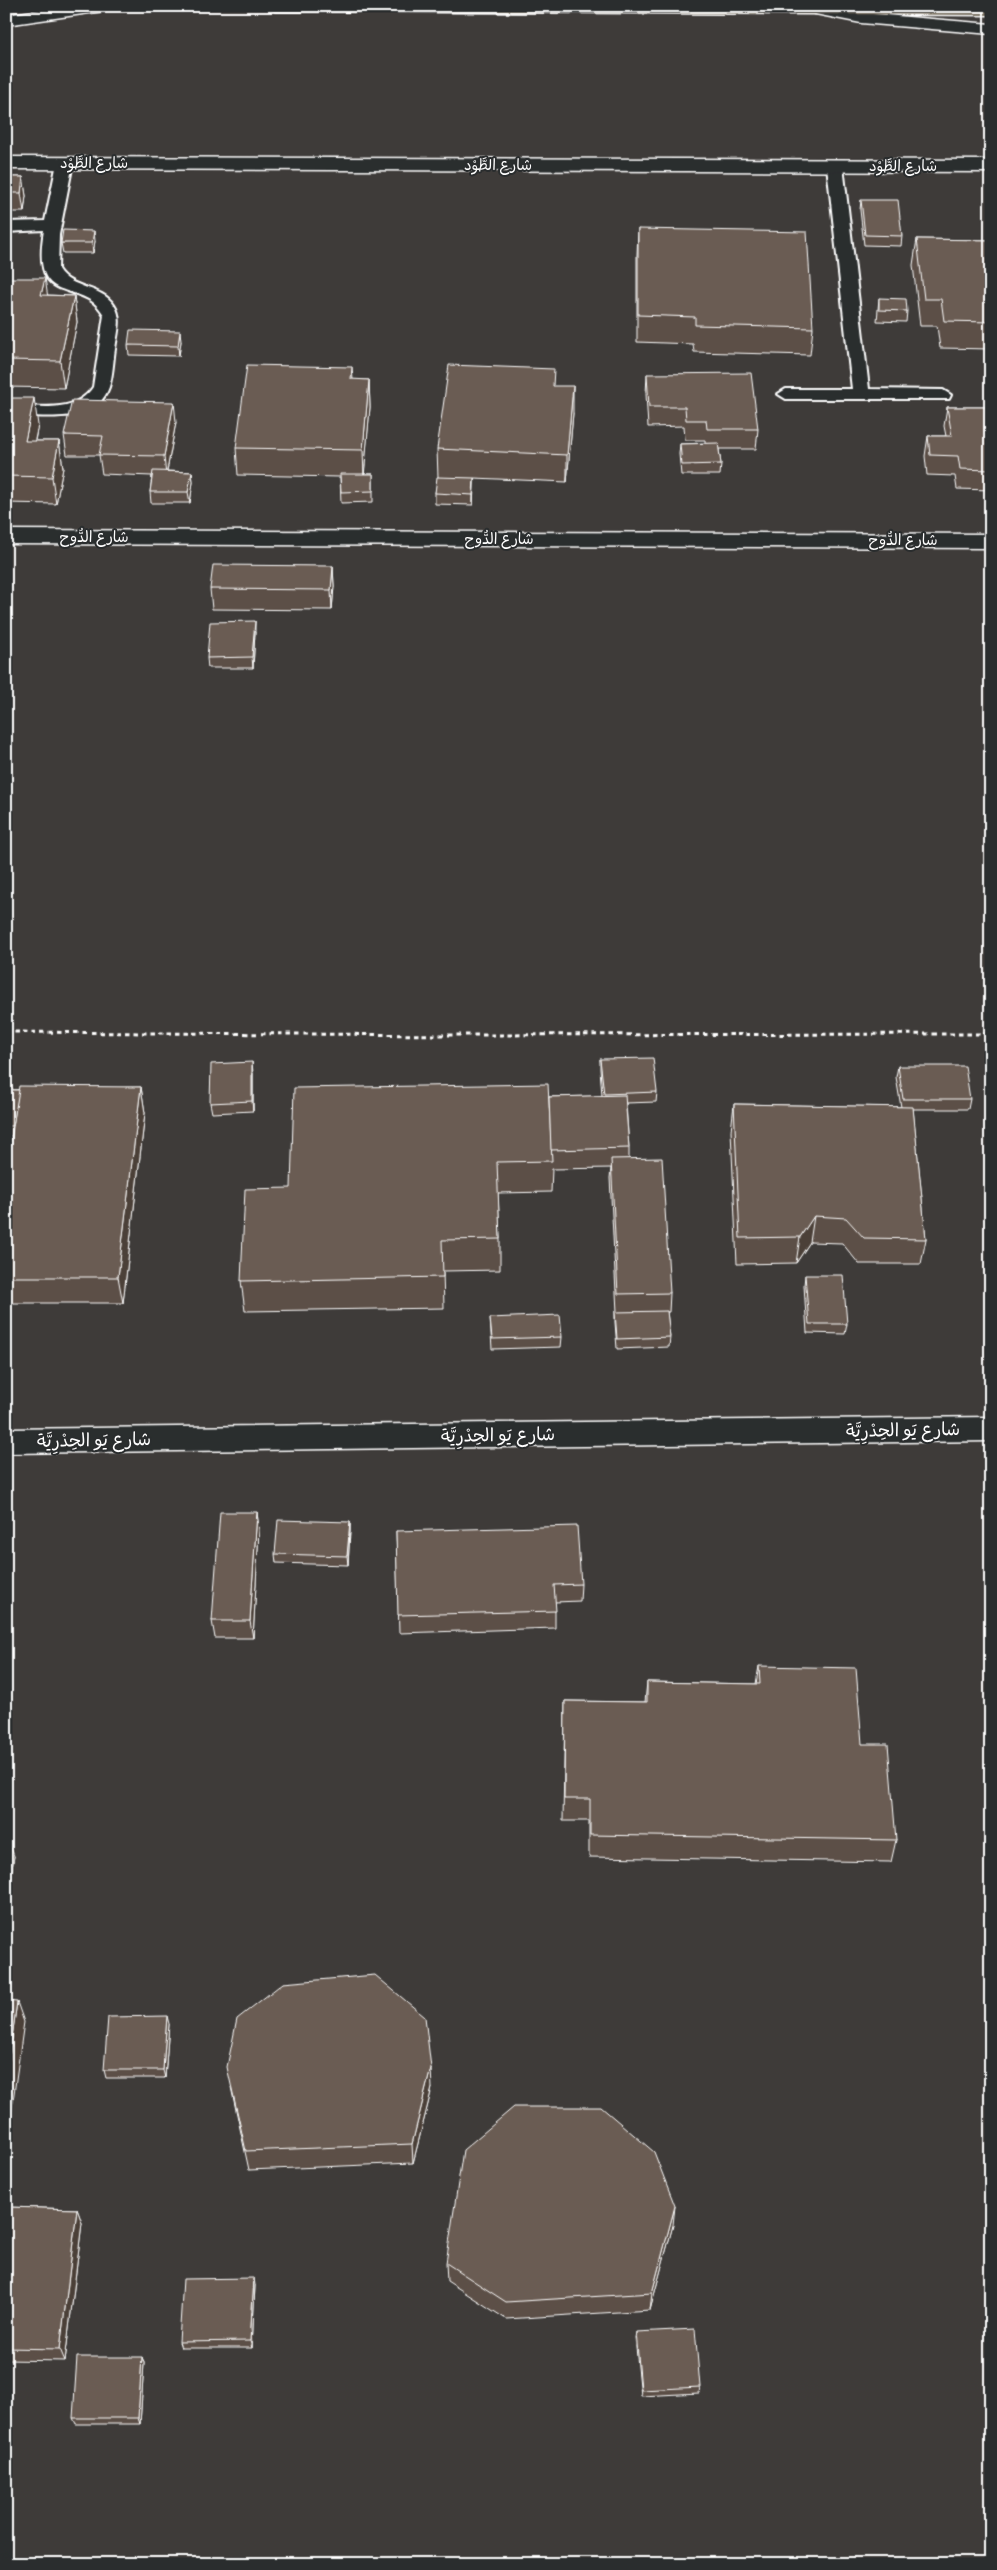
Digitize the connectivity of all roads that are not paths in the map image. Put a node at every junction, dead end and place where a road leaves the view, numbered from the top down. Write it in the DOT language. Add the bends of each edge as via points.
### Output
graph roads {
  1 [pos="104,6"];
  2 [pos="275,6"];
  3 [pos="816,9"];
  4 [pos="991,10"];
  5 [pos="6,20"];
  6 [pos="991,28"];
  7 [pos="6,163"];
  8 [pos="65,163"];
  9 [pos="835,166"];
  10 [pos="991,166"];
  11 [pos="54,226"];
  12 [pos="6,227"];
  13 [pos="786,394"];
  14 [pos="861,394"];
  15 [pos="943,395"];
  16 [pos="6,409"];
  17 [pos="6,537"];
  18 [pos="991,540"];
  19 [pos="991,1429"];
  20 [pos="6,1441"];
  1 -- 5 [label="street"];
  2 -- 3 [label="main road"];
  3 -- 4 [label="main road"];
  3 -- 6 [label="street" via="906,22"];
  7 -- 8 [label="street, شارع الطَّوْد"];
  8 -- 9 [label="street, شارع الطَّوْد"];
  8 -- 11 [label="lane"];
  9 -- 10 [label="street, شارع الطَّوْد"];
  9 -- 14 [label="lane"];
  11 -- 12 [label="lane"];
  11 -- 16 [label="lane" via="48,261 54,276 71,288 104,301 112,315 101,387 97,396 87,404 72,409"];
  13 -- 14 [label="lane"];
  14 -- 15 [label="lane"];
  17 -- 18 [label="street, شارع الدُّوح"];
  19 -- 20 [label="street, شارع يَو الحِدْرِيَّة"];
}
